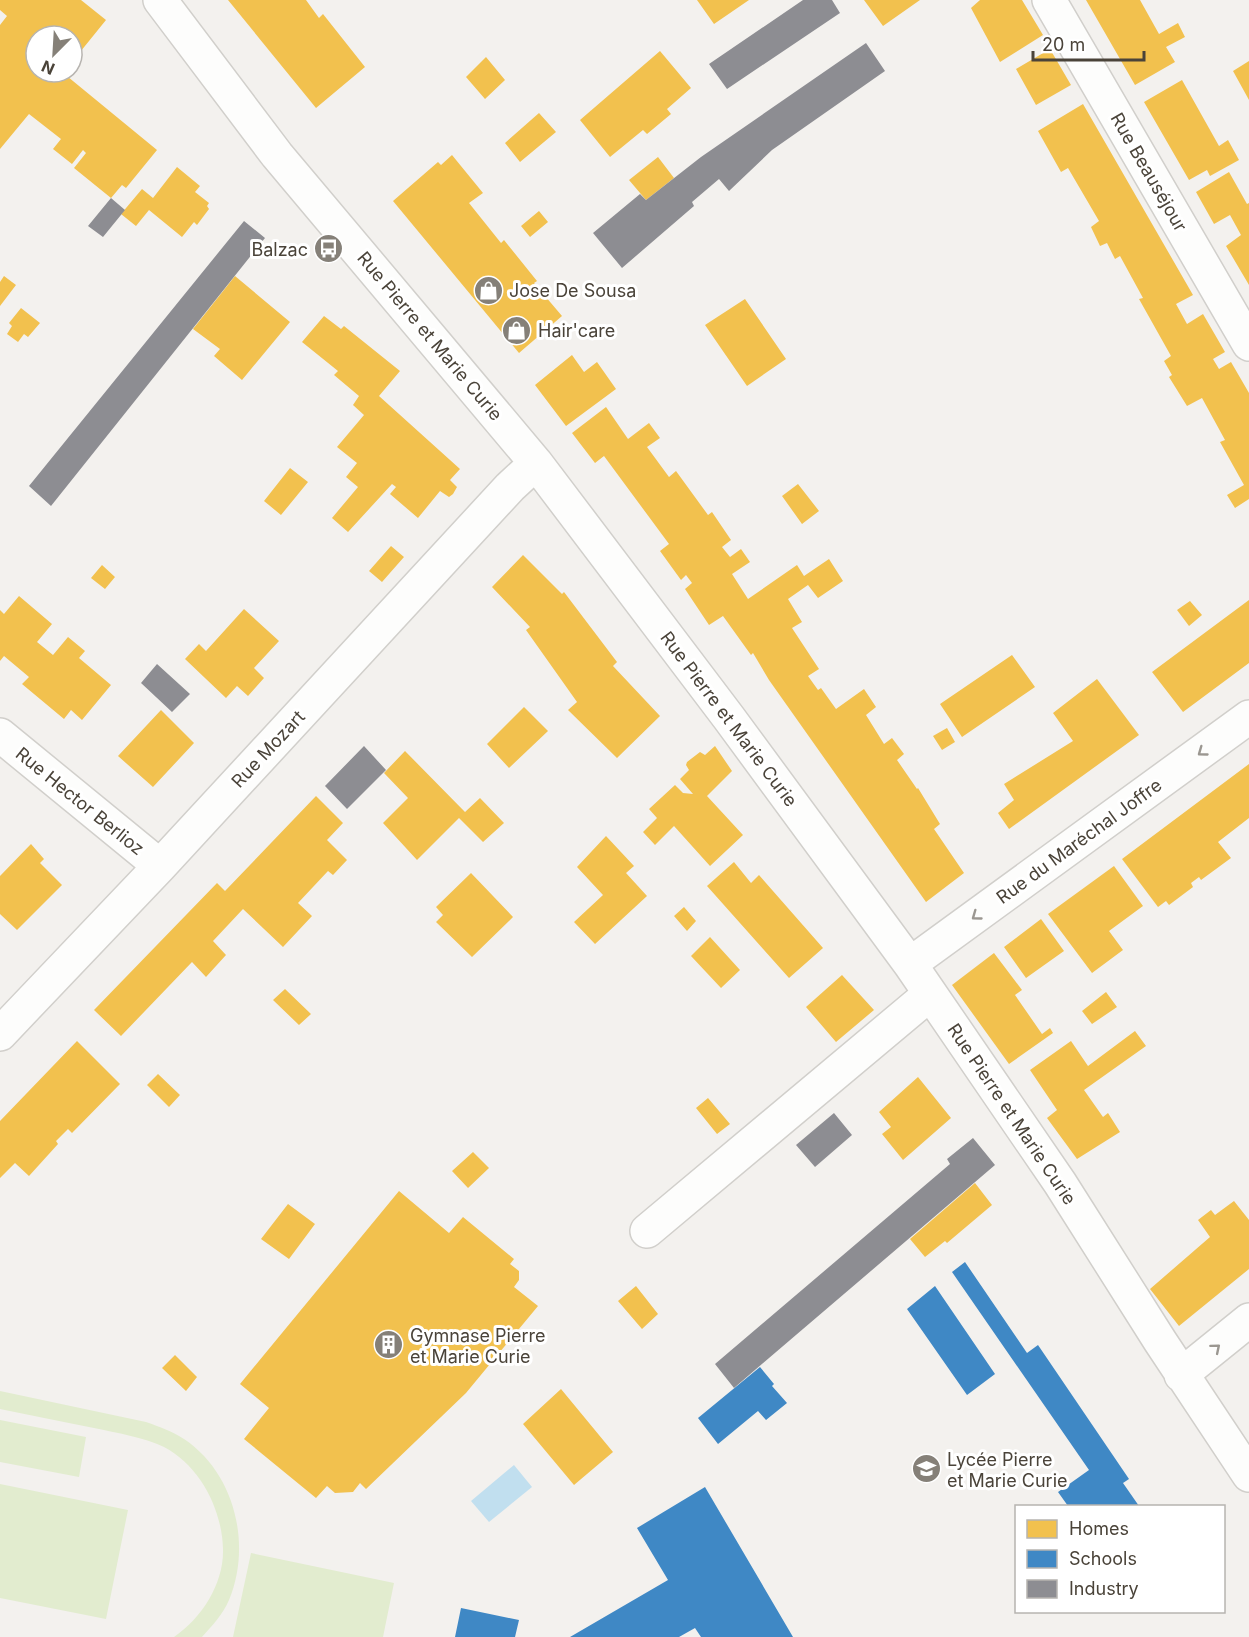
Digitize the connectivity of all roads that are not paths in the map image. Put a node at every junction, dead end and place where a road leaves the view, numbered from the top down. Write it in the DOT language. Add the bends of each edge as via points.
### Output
graph roads {
  1 [pos="160,0"];
  2 [pos="1049,0"];
  3 [pos="1249,345"];
  4 [pos="536,463"];
  5 [pos="1249,717"];
  6 [pos="0,735"];
  7 [pos="160,866"];
  8 [pos="910,964"];
  9 [pos="930,994"];
  10 [pos="0,1034"];
  11 [pos="647,1231"];
  12 [pos="1249,1320"];
  13 [pos="1181,1375"];
  14 [pos="1249,1475"];
  1 -- 4 [label="street, Rue Pierre et Marie Curie" via="278,155"];
  2 -- 3 [label="street, Rue Beauséjour"];
  4 -- 7 [label="street, Rue Mozart"];
  4 -- 8 [label="street, Rue Pierre et Marie Curie"];
  5 -- 8 [label="street, Rue du Maréchal Joffre, one-way"];
  6 -- 7 [label="street, Rue Hector Berlioz"];
  7 -- 10 [label="street, Rue Mozart"];
  8 -- 9 [label="street, Rue Pierre et Marie Curie"];
  9 -- 11 [label="street"];
  9 -- 13 [label="street, Rue Pierre et Marie Curie" via="1060,1183"];
  13 -- 12 [label="street, one-way"];
  13 -- 14 [label="street, Rue Pierre et Marie Curie"];
}
